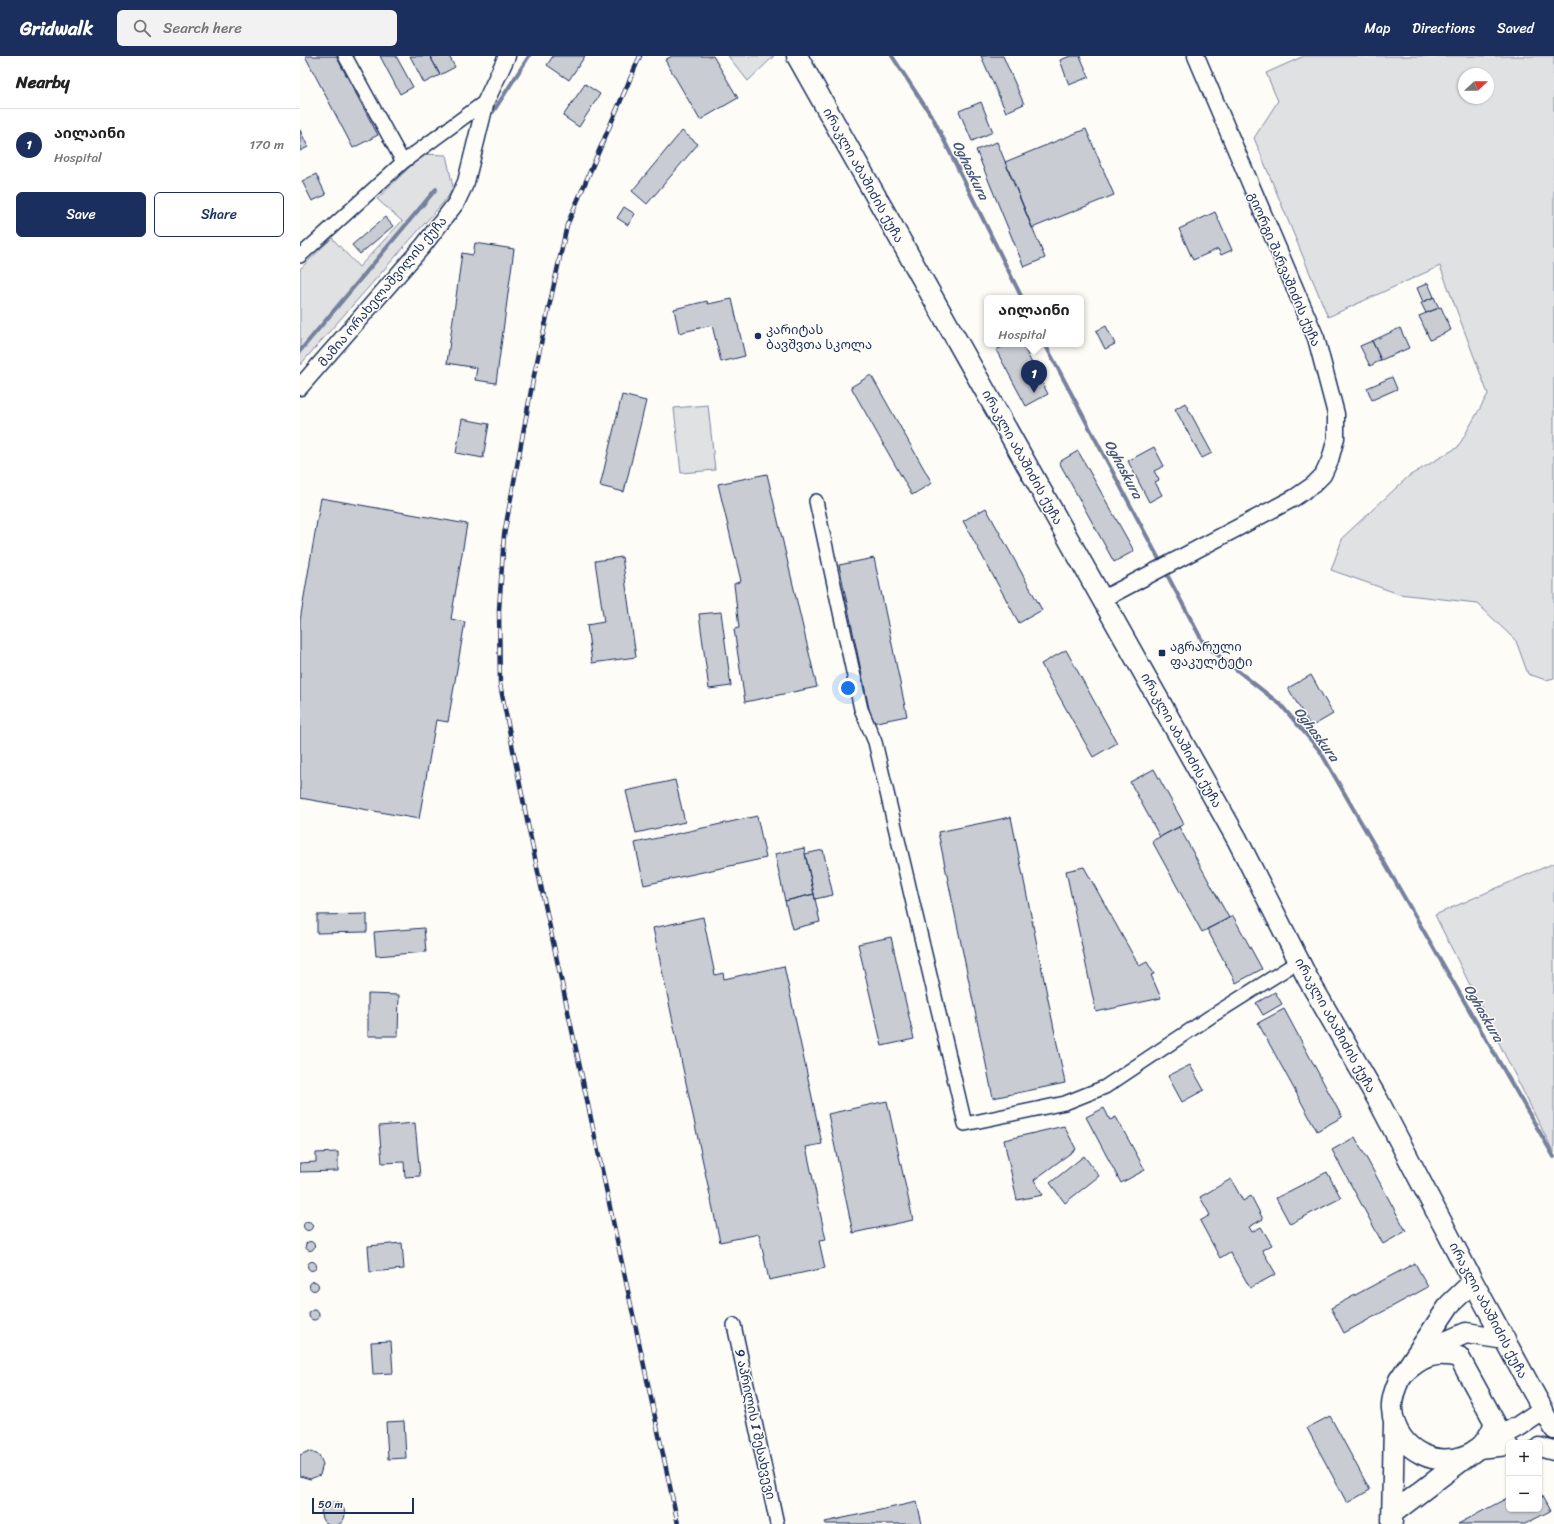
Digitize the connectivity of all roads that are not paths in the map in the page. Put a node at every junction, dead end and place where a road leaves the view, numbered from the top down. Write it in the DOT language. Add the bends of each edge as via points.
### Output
graph roads {
  1 [pos="345,56"];
  2 [pos="507,56"];
  3 [pos="797,56"];
  4 [pos="1196,56"];
  5 [pos="486,101"];
  6 [pos="403,162"];
  7 [pos="300,256"];
  8 [pos="300,387"];
  9 [pos="816,501"];
  10 [pos="1103,599"];
  11 [pos="1300,961"];
  12 [pos="1473,1282"];
  13 [pos="734,1325"];
  14 [pos="1505,1339"];
  15 [pos="1417,1354"];
  16 [pos="1403,1374"];
  17 [pos="1543,1410"];
  18 [pos="1394,1423"];
  19 [pos="1554,1430"];
  20 [pos="1506,1446"];
  21 [pos="1542,1448"];
  22 [pos="1477,1449"];
  23 [pos="1554,1451"];
  24 [pos="1393,1519"];
  25 [pos="777,1524"];
  1 -- 6 [label="street"];
  2 -- 5 [label="street, მამია ორახელაშვილის ქუჩა"];
  3 -- 10 [label="main road, ირაკლი აბაშიძის ქუჩა"];
  4 -- 10 [label="street, გიორგი შარვაშიძის ქუჩა" via="1316,338 1336,414 1336,438 1323,475 1313,485 1294,498"];
  5 -- 6 [label="street"];
  5 -- 8 [label="street, მამია ორახელაშვილის ქუჩა" via="466,182 456,203 424,246"];
  6 -- 7 [label="street"];
  9 -- 11 [label="street" via="861,709 875,742 965,1124 1065,1103 1105,1087"];
  10 -- 11 [label="main road, ირაკლი აბაშიძის ქუჩა" via="1237,838"];
  11 -- 12 [label="main road, ირაკლი აბაშიძის ქუჩა" via="1382,1107"];
  12 -- 14 [label="main road, ირაკლი აბაშიძის ქუჩა"];
  12 -- 15 [label="main road" via="1450,1304"];
  13 -- 25 [label="street, 9 აპრილის I შესახვევი"];
  14 -- 15 [label="main road" via="1466,1334"];
  14 -- 17 [label="main road, ირაკლი აბაშიძის ქუჩა"];
  15 -- 16 [label="main road"];
  16 -- 18 [label="main road" via="1394,1393"];
  16 -- 22 [label="main road" via="1415,1363 1430,1356 1446,1354 1459,1357 1495,1423 1488,1438"];
  17 -- 19 [label="main road, ირაკლი აბაშიძის ქუჩა"];
  17 -- 22 [label="main road"];
  18 -- 22 [label="main road" via="1404,1440 1419,1454 1439,1460 1459,1458"];
  18 -- 24 [label="main road"];
  20 -- 22 [label="main road"];
  21 -- 23 [label="main road"];
  22 -- 24 [label="main road"];
}
